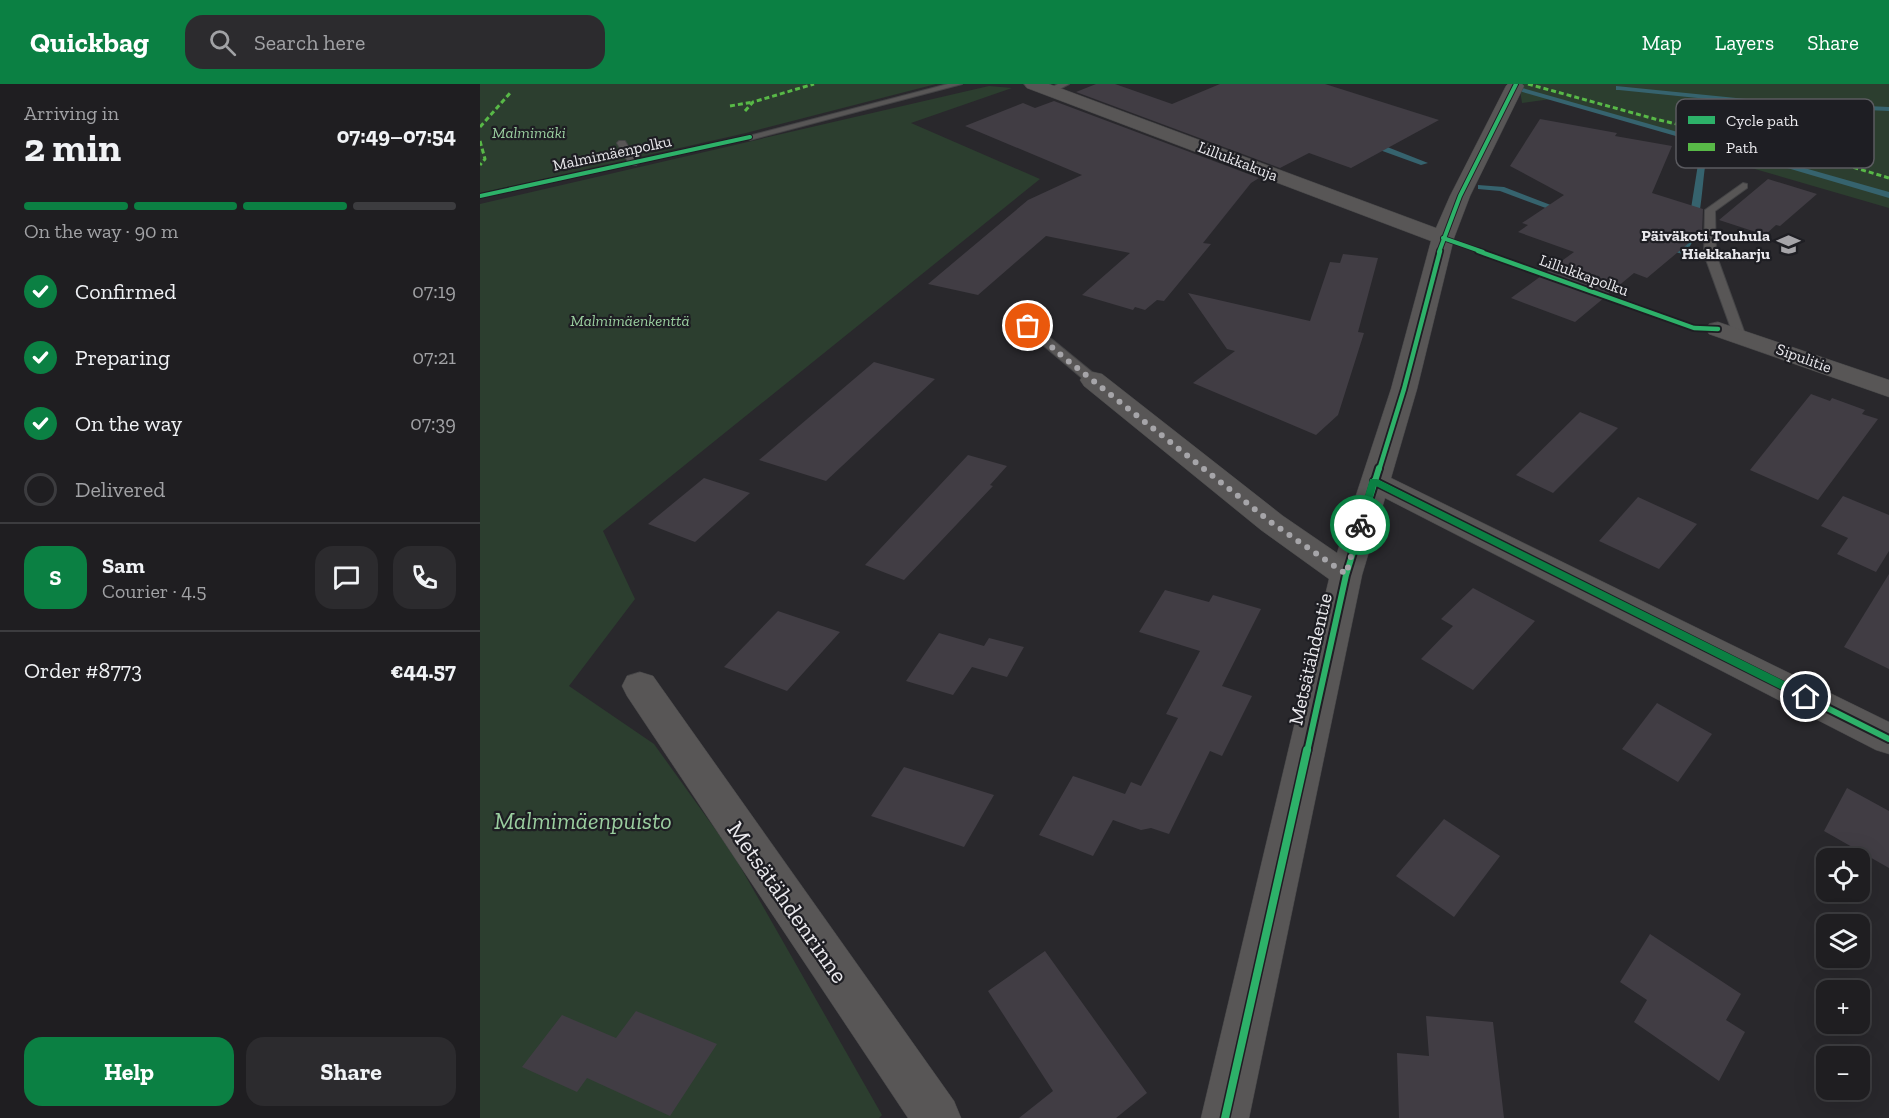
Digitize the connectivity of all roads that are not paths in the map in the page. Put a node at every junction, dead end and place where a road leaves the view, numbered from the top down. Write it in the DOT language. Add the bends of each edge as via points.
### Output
graph roads {
  1 [pos="958,84"];
  2 [pos="1050,86"];
  3 [pos="1515,86"];
  4 [pos="750,137"];
  5 [pos="622,142"];
  6 [pos="633,163"];
  7 [pos="1743,186"];
  8 [pos="1443,238"];
  9 [pos="1028,326"];
  10 [pos="1729,332"];
  11 [pos="1093,380"];
  12 [pos="1889,389"];
  13 [pos="1374,481"];
  14 [pos="1346,574"];
  15 [pos="640,686"];
  16 [pos="1889,739"];
  17 [pos="937,1118"];
  18 [pos="1225,1118"];
  1 -- 4 [label="lane"];
  2 -- 8 [label="street, Lillukkakuja"];
  3 -- 8 [label="street, Metsätähdentie"];
  5 -- 6 [label="lane"];
  7 -- 10 [label="lane" via="1710,210 1710,254"];
  8 -- 13 [label="street, Metsätähdentie" via="1404,389"];
  9 -- 11 [label="lane"];
  10 -- 12 [label="street, Sipulitie"];
  11 -- 14 [label="street" via="1272,523"];
  13 -- 14 [label="street, Metsätähdentie"];
  13 -- 16 [label="street"];
  14 -- 18 [label="street, Metsätähdentie"];
  15 -- 17 [label="street, Metsätähdenrinne"];
}
